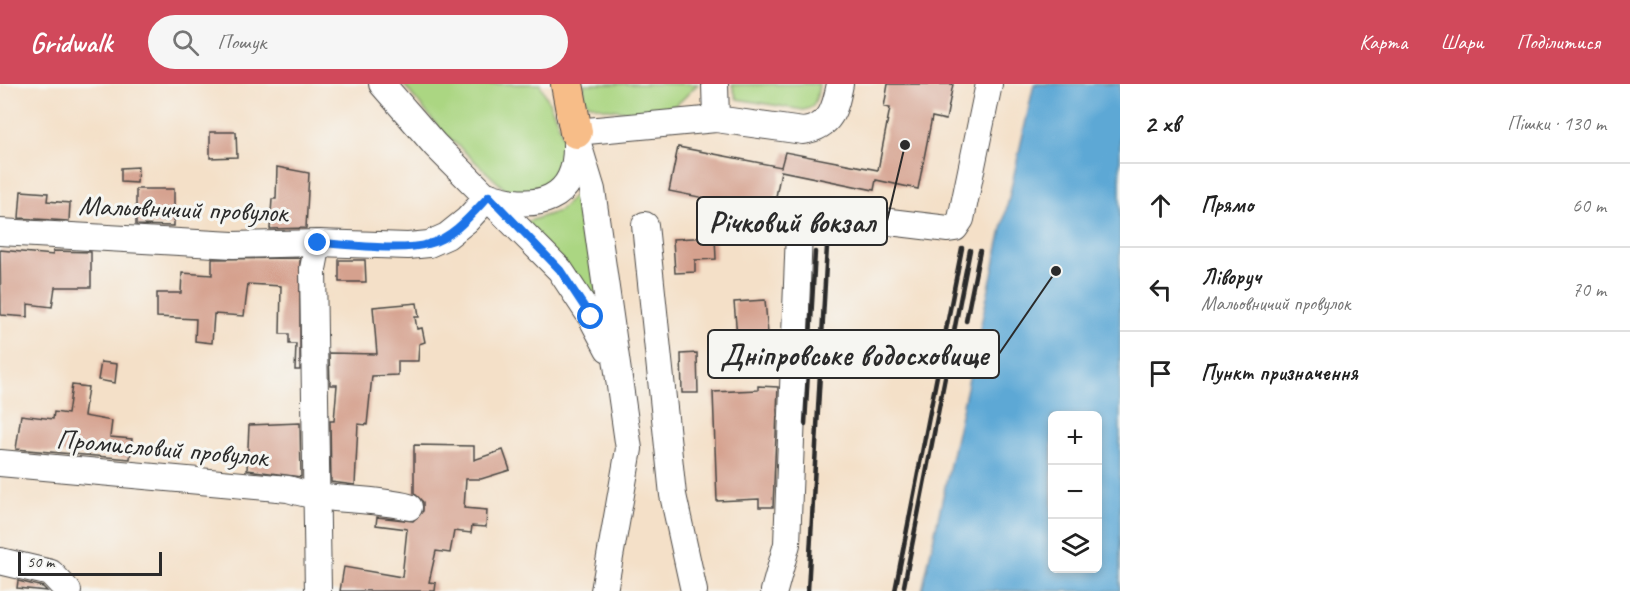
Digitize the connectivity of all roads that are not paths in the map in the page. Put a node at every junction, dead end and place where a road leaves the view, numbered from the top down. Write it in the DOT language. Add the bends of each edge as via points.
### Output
graph roads {
  1 [pos="382,84"];
  2 [pos="555,84"];
  3 [pos="567,84"];
  4 [pos="715,84"];
  5 [pos="840,84"];
  6 [pos="989,84"];
  7 [pos="716,119"];
  8 [pos="576,132"];
  9 [pos="489,196"];
  10 [pos="645,225"];
  11 [pos="0,232"];
  12 [pos="318,243"];
  13 [pos="617,365"];
  14 [pos="0,463"];
  15 [pos="317,498"];
  16 [pos="409,507"];
  17 [pos="0,561"];
  18 [pos="68,591"];
  19 [pos="318,591"];
  20 [pos="604,591"];
  21 [pos="694,591"];
  22 [pos="774,591"];
  1 -- 9 [label="street" via="435,145"];
  2 -- 8 [label="street"];
  3 -- 8 [label="main road"];
  4 -- 7 [label="street"];
  5 -- 7 [label="street" via="834,111 815,129 803,131"];
  6 -- 22 [label="street" via="961,219 955,228 814,213 805,218 799,232 787,544"];
  7 -- 8 [label="street"];
  8 -- 9 [label="street" via="577,163 568,184 551,198 513,204"];
  8 -- 13 [label="street" via="592,190"];
  9 -- 12 [label="street, Мальовничий провулок" via="467,220 429,244"];
  9 -- 13 [label="street" via="560,270"];
  10 -- 21 [label="street" via="674,495"];
  11 -- 12 [label="street, Мальовничий провулок" via="233,245"];
  12 -- 15 [label="street" via="313,269"];
  13 -- 20 [label="street" via="629,449"];
  14 -- 15 [label="street, Промисловий провулок" via="288,489"];
  15 -- 16 [label="street, Промисловий провулок"];
  15 -- 19 [label="street"];
  17 -- 18 [label="street" via="51,573"];
}
